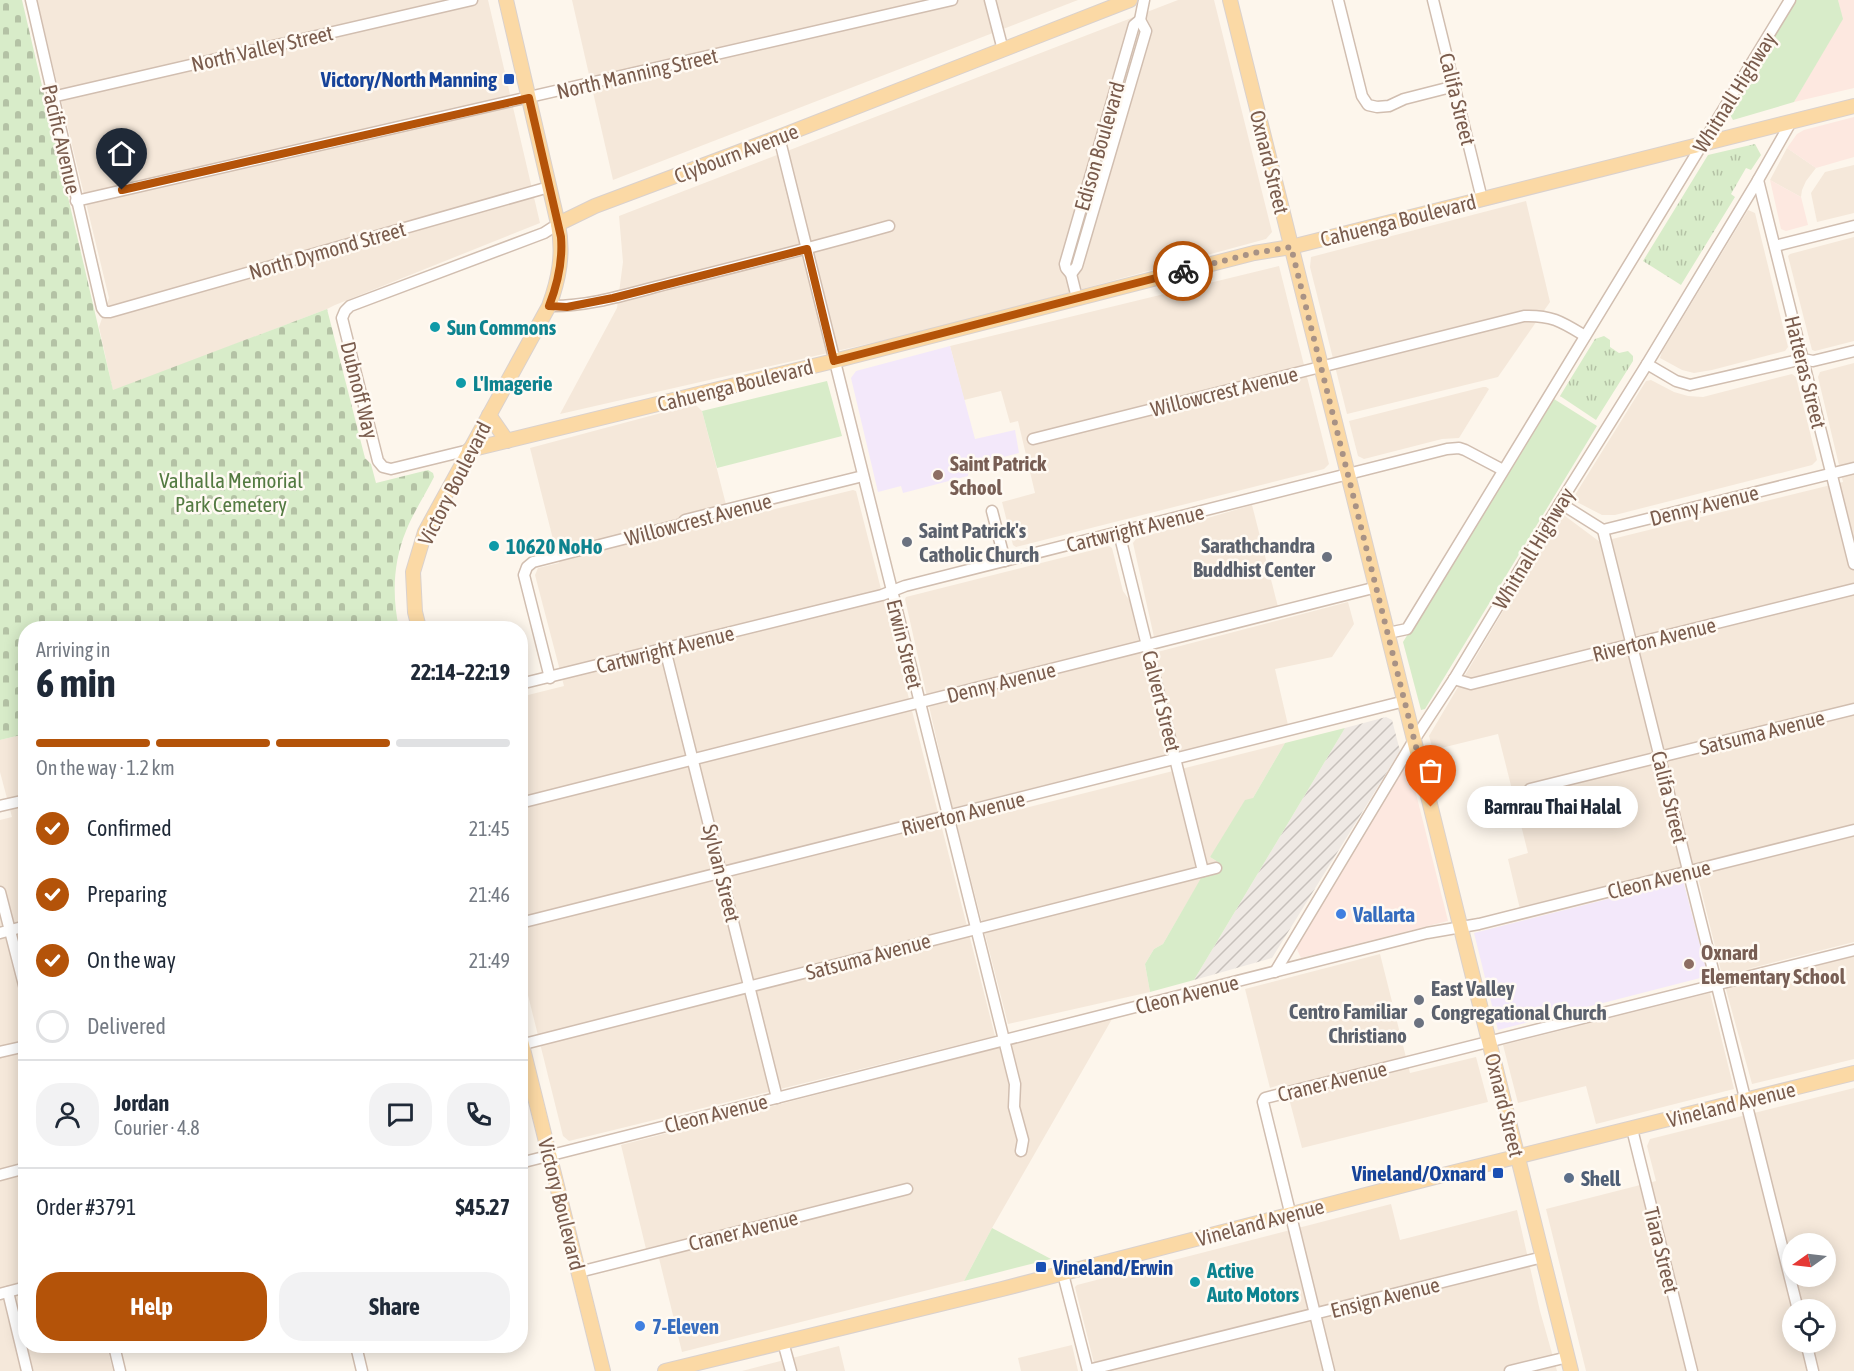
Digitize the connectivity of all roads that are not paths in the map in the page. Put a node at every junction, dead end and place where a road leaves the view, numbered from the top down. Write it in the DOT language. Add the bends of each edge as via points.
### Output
graph roads {
  1 [pos="31,0"];
  2 [pos="472,0"];
  3 [pos="506,0"];
  4 [pos="952,0"];
  5 [pos="990,0"];
  6 [pos="1130,0"];
  7 [pos="1144,0"];
  8 [pos="1230,0"];
  9 [pos="1338,0"];
  10 [pos="1433,0"];
  11 [pos="1790,0"];
  12 [pos="1003,50"];
  13 [pos="1455,86"];
  14 [pos="52,97"];
  15 [pos="529,98"];
  16 [pos="1854,106"];
  17 [pos="1791,122"];
  18 [pos="779,137"];
  19 [pos="1701,146"];
  20 [pos="1758,180"];
  21 [pos="549,187"];
  22 [pos="1482,199"];
  23 [pos="76,201"];
  24 [pos="558,224"];
  25 [pos="889,226"];
  26 [pos="1854,226"];
  27 [pos="1775,246"];
  28 [pos="1291,247"];
  29 [pos="807,249"];
  30 [pos="1077,298"];
  31 [pos="549,306"];
  32 [pos="345,311"];
  33 [pos="105,312"];
  34 [pos="1585,336"];
  35 [pos="1854,351"];
  36 [pos="1803,359"];
  37 [pos="834,361"];
  38 [pos="1647,364"];
  39 [pos="1321,367"];
  40 [pos="489,415"];
  41 [pos="1034,439"];
  42 [pos="507,441"];
  43 [pos="469,450"];
  44 [pos="383,467"];
  45 [pos="1854,468"];
  46 [pos="1503,470"];
  47 [pos="1348,474"];
  48 [pos="1831,474"];
  49 [pos="863,476"];
  50 [pos="1560,503"];
  51 [pos="992,511"];
  52 [pos="1603,530"];
  53 [pos="1119,532"];
  54 [pos="1005,561"];
  55 [pos="1854,564"];
  56 [pos="1377,587"];
  57 [pos="1854,589"];
  58 [pos="892,590"];
  59 [pos="417,621"];
  60 [pos="1388,633"];
  61 [pos="1632,644"];
  62 [pos="1148,645"];
  63 [pos="665,649"];
  64 [pos="550,678"];
  65 [pos="1454,679"];
  66 [pos="528,682"];
  67 [pos="1405,701"];
  68 [pos="920,703"];
  69 [pos="1854,710"];
  70 [pos="1414,740"];
  71 [pos="1660,757"];
  72 [pos="693,759"];
  73 [pos="1176,760"];
  74 [pos="1530,789"];
  75 [pos="528,801"];
  76 [pos="18,802"];
  77 [pos="0,806"];
  78 [pos="948,816"];
  79 [pos="1854,830"];
  80 [pos="1216,867"];
  81 [pos="1203,871"];
  82 [pos="1689,872"];
  83 [pos="722,873"];
  84 [pos="0,892"];
  85 [pos="528,921"];
  86 [pos="1461,927"];
  87 [pos="976,928"];
  88 [pos="5,931"];
  89 [pos="1854,950"];
  90 [pos="18,969"];
  91 [pos="1275,972"];
  92 [pos="1716,984"];
  93 [pos="749,987"];
  94 [pos="528,1040"];
  95 [pos="1004,1040"];
  96 [pos="1489,1042"];
  97 [pos="18,1048"];
  98 [pos="0,1052"];
  99 [pos="528,1070"];
  100 [pos="1854,1073"];
  101 [pos="777,1098"];
  102 [pos="1745,1101"];
  103 [pos="1632,1129"];
  104 [pos="1021,1151"];
  105 [pos="549,1156"];
  106 [pos="1518,1156"];
  107 [pos="528,1161"];
  108 [pos="18,1170"];
  109 [pos="0,1175"];
  110 [pos="907,1189"];
  111 [pos="1291,1214"];
  112 [pos="1543,1257"];
  113 [pos="579,1272"];
  114 [pos="1063,1274"];
  115 [pos="4,1293"];
  116 [pos="1795,1299"];
  117 [pos="1315,1314"];
  118 [pos="18,1340"];
  119 [pos="783,1342"];
  120 [pos="22,1353"];
  121 [pos="116,1353"];
  122 [pos="358,1353"];
  123 [pos="1809,1353"];
  124 [pos="1568,1357"];
  125 [pos="1088,1370"];
  126 [pos="27,1371"];
  127 [pos="120,1371"];
  128 [pos="362,1371"];
  129 [pos="603,1371"];
  130 [pos="665,1371"];
  131 [pos="791,1371"];
  132 [pos="1329,1371"];
  133 [pos="1510,1371"];
  134 [pos="1571,1371"];
  135 [pos="1692,1371"];
  136 [pos="1813,1371"];
  1 -- 14 [label="street, Pacific Avenue"];
  2 -- 14 [label="street, North Valley Street"];
  3 -- 15 [label="main road, Victory Boulevard"];
  4 -- 15 [label="street, North Manning Street"];
  5 -- 12 [label="street"];
  6 -- 12 [label="main road, Clybourn Avenue"];
  7 -- 30 [label="street, Edison Boulevard" via="1140,20 1146,31 1077,266 1071,274"];
  8 -- 28 [label="main road, Oxnard Street"];
  9 -- 13 [label="street" via="1362,96 1368,105 1389,106"];
  10 -- 13 [label="street, Califa Street"];
  11 -- 19 [label="street, Whitnall Highway"];
  12 -- 18 [label="main road, Clybourn Avenue"];
  13 -- 22 [label="street, Califa Street"];
  14 -- 23 [label="street, Pacific Avenue"];
  15 -- 21 [label="main road, Victory Boulevard"];
  15 -- 23 [label="street, North Manning Street"];
  16 -- 17 [label="main road, Cahuenga Boulevard"];
  17 -- 19 [label="main road, Cahuenga Boulevard"];
  17 -- 20 [label="street, Whitnall Highway"];
  18 -- 24 [label="main road, Clybourn Avenue" via="595,206"];
  18 -- 29 [label="street, Erwin Street"];
  19 -- 22 [label="main road, Cahuenga Boulevard"];
  19 -- 34 [label="street, Whitnall Highway"];
  20 -- 27 [label="street, Hatteras Street"];
  20 -- 38 [label="street, Whitnall Highway"];
  21 -- 24 [label="main road, Victory Boulevard"];
  21 -- 33 [label="street, North Dymond Street"];
  22 -- 28 [label="main road, Cahuenga Boulevard"];
  23 -- 33 [label="street, Pacific Avenue"];
  24 -- 31 [label="main road, Victory Boulevard" via="560,270"];
  24 -- 32 [label="street, Clybourn Avenue"];
  25 -- 29 [label="street"];
  26 -- 27 [label="street"];
  27 -- 36 [label="street, Hatteras Street"];
  28 -- 30 [label="main road, Cahuenga Boulevard"];
  28 -- 39 [label="main road, Oxnard Street"];
  29 -- 31 [label="street" via="613,298 567,307"];
  29 -- 37 [label="street, Erwin Street"];
  30 -- 37 [label="main road, Cahuenga Boulevard"];
  31 -- 40 [label="main road, Victory Boulevard"];
  32 -- 44 [label="street, Dubnoff Way" via="342,318 378,461"];
  34 -- 39 [label="street, Willowcrest Avenue" via="1556,319 1524,316"];
  34 -- 46 [label="street, Whitnall Highway"];
  35 -- 36 [label="street" via="1814,361"];
  36 -- 38 [label="street" via="1690,386"];
  36 -- 48 [label="street, Hatteras Street"];
  37 -- 42 [label="main road, Cahuenga Boulevard"];
  37 -- 49 [label="street, Erwin Street"];
  38 -- 50 [label="street, Whitnall Highway"];
  39 -- 41 [label="street, Willowcrest Avenue"];
  39 -- 47 [label="main road, Oxnard Street"];
  40 -- 42 [label="main road"];
  40 -- 43 [label="main road, Victory Boulevard"];
  42 -- 43 [label="main road, Cahuenga Boulevard"];
  43 -- 44 [label="street, Cahuenga Boulevard" via="391,469"];
  43 -- 59 [label="main road, Victory Boulevard" via="425,532 413,572"];
  45 -- 48 [label="street, Denny Avenue"];
  46 -- 47 [label="street, Cartwright Avenue" via="1459,448"];
  46 -- 60 [label="street, Whitnall Highway" via="1407,629"];
  47 -- 53 [label="street, Cartwright Avenue"];
  47 -- 56 [label="main road, Oxnard Street"];
  48 -- 52 [label="street, Denny Avenue"];
  48 -- 55 [label="street, Hatteras Street"];
  49 -- 58 [label="street, Erwin Street"];
  49 -- 64 [label="street, Willowcrest Avenue" via="533,562 524,575"];
  50 -- 52 [label="street"];
  50 -- 65 [label="street, Whitnall Highway"];
  51 -- 54 [label="street"];
  52 -- 61 [label="street, Califa Street"];
  53 -- 54 [label="street, Cartwright Avenue"];
  53 -- 62 [label="street, Calvert Street"];
  54 -- 58 [label="street, Cartwright Avenue"];
  56 -- 60 [label="main road, Oxnard Street"];
  56 -- 62 [label="street, Denny Avenue"];
  57 -- 61 [label="street, Riverton Avenue"];
  58 -- 63 [label="street, Cartwright Avenue"];
  58 -- 68 [label="street, Erwin Street"];
  60 -- 67 [label="main road, Oxnard Street"];
  61 -- 65 [label="street, Riverton Avenue" via="1471,684"];
  61 -- 71 [label="street, Califa Street"];
  62 -- 68 [label="street, Denny Avenue"];
  62 -- 73 [label="street, Calvert Street"];
  63 -- 64 [label="street, Cartwright Avenue"];
  63 -- 72 [label="street, Sylvan Street"];
  64 -- 66 [label="street, Cartwright Avenue"];
  65 -- 70 [label="street, Whitnall Highway"];
  67 -- 70 [label="main road, Oxnard Street"];
  67 -- 73 [label="street, Riverton Avenue"];
  68 -- 72 [label="street, Denny Avenue"];
  68 -- 78 [label="street, Erwin Street"];
  69 -- 71 [label="street, Satsuma Avenue"];
  70 -- 86 [label="main road, Oxnard Street"];
  70 -- 91 [label="street, Whitnall Highway"];
  71 -- 74 [label="street, Satsuma Avenue"];
  71 -- 82 [label="street, Califa Street"];
  72 -- 75 [label="street, Denny Avenue"];
  72 -- 83 [label="street, Sylvan Street"];
  73 -- 78 [label="street, Riverton Avenue"];
  73 -- 81 [label="street, Calvert Street"];
  76 -- 77 [label="street"];
  78 -- 83 [label="street, Riverton Avenue"];
  78 -- 87 [label="street, Erwin Street"];
  79 -- 82 [label="street, Cleon Avenue"];
  80 -- 81 [label="street, Satsuma Avenue"];
  81 -- 87 [label="street, Satsuma Avenue"];
  82 -- 86 [label="street, Cleon Avenue"];
  82 -- 92 [label="street, Califa Street"];
  83 -- 85 [label="street, Riverton Avenue"];
  83 -- 93 [label="street, Sylvan Street"];
  84 -- 88 [label="street"];
  86 -- 91 [label="street, Cleon Avenue"];
  86 -- 96 [label="main road, Oxnard Street"];
  87 -- 93 [label="street, Satsuma Avenue"];
  87 -- 95 [label="street, Erwin Street"];
  88 -- 90 [label="street"];
  89 -- 92 [label="street, Craner Avenue"];
  91 -- 95 [label="street, Cleon Avenue"];
  92 -- 96 [label="street, Craner Avenue"];
  92 -- 102 [label="street, Califa Street"];
  93 -- 94 [label="street, Satsuma Avenue"];
  93 -- 101 [label="street, Sylvan Street"];
  95 -- 101 [label="street, Cleon Avenue"];
  95 -- 104 [label="street, Erwin Street" via="1015,1083 1014,1107 1023,1140"];
  96 -- 106 [label="main road, Oxnard Street"];
  96 -- 111 [label="street, Craner Avenue" via="1265,1098"];
  97 -- 98 [label="street"];
  99 -- 105 [label="main road, Victory Boulevard"];
  100 -- 102 [label="main road, Vineland Avenue"];
  101 -- 105 [label="street, Cleon Avenue"];
  102 -- 103 [label="main road, Vineland Avenue"];
  102 -- 116 [label="street, Califa Street"];
  103 -- 106 [label="main road, Vineland Avenue"];
  103 -- 135 [label="street, Tiara Street"];
  105 -- 107 [label="street, Cleon Avenue"];
  105 -- 113 [label="main road, Victory Boulevard"];
  106 -- 111 [label="main road, Vineland Avenue"];
  106 -- 112 [label="main road, Oxnard Street"];
  108 -- 109 [label="street"];
  110 -- 113 [label="street, Craner Avenue"];
  111 -- 114 [label="main road, Vineland Avenue"];
  111 -- 117 [label="street"];
  112 -- 117 [label="street, Ensign Avenue"];
  112 -- 124 [label="main road, Oxnard Street"];
  113 -- 129 [label="main road, Victory Boulevard"];
  114 -- 119 [label="main road, Vineland Avenue"];
  114 -- 125 [label="street"];
  115 -- 118 [label="street"];
  117 -- 125 [label="street, Ensign Avenue"];
  117 -- 132 [label="street"];
  119 -- 130 [label="main road, Vineland Avenue"];
  119 -- 131 [label="street"];
  120 -- 126 [label="street"];
  121 -- 127 [label="street"];
  122 -- 128 [label="street"];
  123 -- 136 [label="street"];
  124 -- 133 [label="street"];
  124 -- 134 [label="main road, Oxnard Street"];
}
